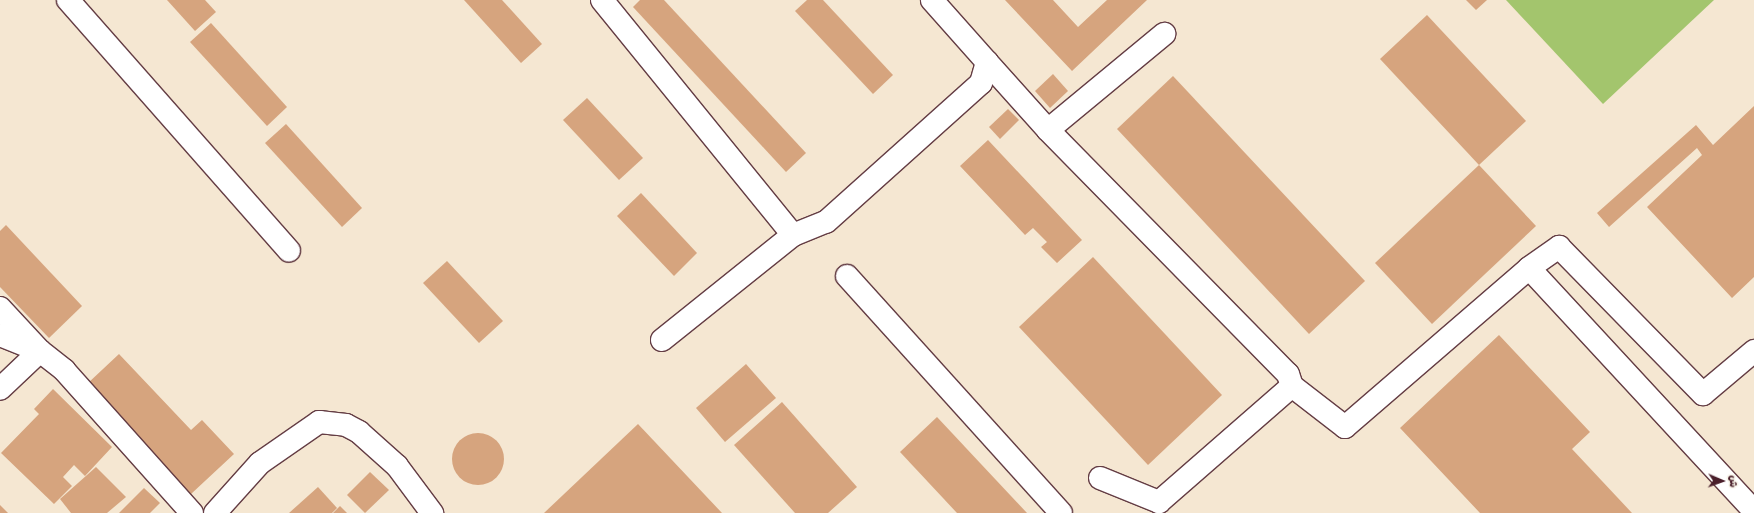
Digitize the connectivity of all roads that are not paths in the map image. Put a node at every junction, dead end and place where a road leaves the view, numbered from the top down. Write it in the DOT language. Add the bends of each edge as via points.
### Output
graph roads {
  1 [pos="68,0"];
  2 [pos="602,0"];
  3 [pos="932,0"];
  4 [pos="1164,34"];
  5 [pos="987,62"];
  6 [pos="1048,130"];
  7 [pos="793,235"];
  8 [pos="289,251"];
  9 [pos="1529,268"];
  10 [pos="847,276"];
  11 [pos="0,308"];
  12 [pos="0,336"];
  13 [pos="662,340"];
  14 [pos="40,351"];
  15 [pos="1753,355"];
  16 [pos="1292,386"];
  17 [pos="0,388"];
  18 [pos="1100,478"];
  19 [pos="1754,511"];
  20 [pos="192,513"];
  21 [pos="215,513"];
  22 [pos="432,513"];
  23 [pos="1062,513"];
  1 -- 8 [label="street"];
  2 -- 7 [label="street"];
  3 -- 5 [label="street"];
  4 -- 6 [label="street"];
  5 -- 6 [label="street"];
  5 -- 7 [label="street" via="981,83 826,222"];
  6 -- 16 [label="street" via="1288,374"];
  7 -- 13 [label="street"];
  9 -- 15 [label="street" via="1559,246 1703,394"];
  9 -- 16 [label="street" via="1345,427"];
  9 -- 19 [label="street"];
  10 -- 23 [label="street"];
  11 -- 14 [label="street"];
  12 -- 14 [label="street"];
  14 -- 17 [label="street"];
  14 -- 20 [label="street" via="64,370"];
  16 -- 18 [label="street" via="1159,502"];
  21 -- 22 [label="street" via="260,463 319,422 346,425 359,432 396,466"];
}
